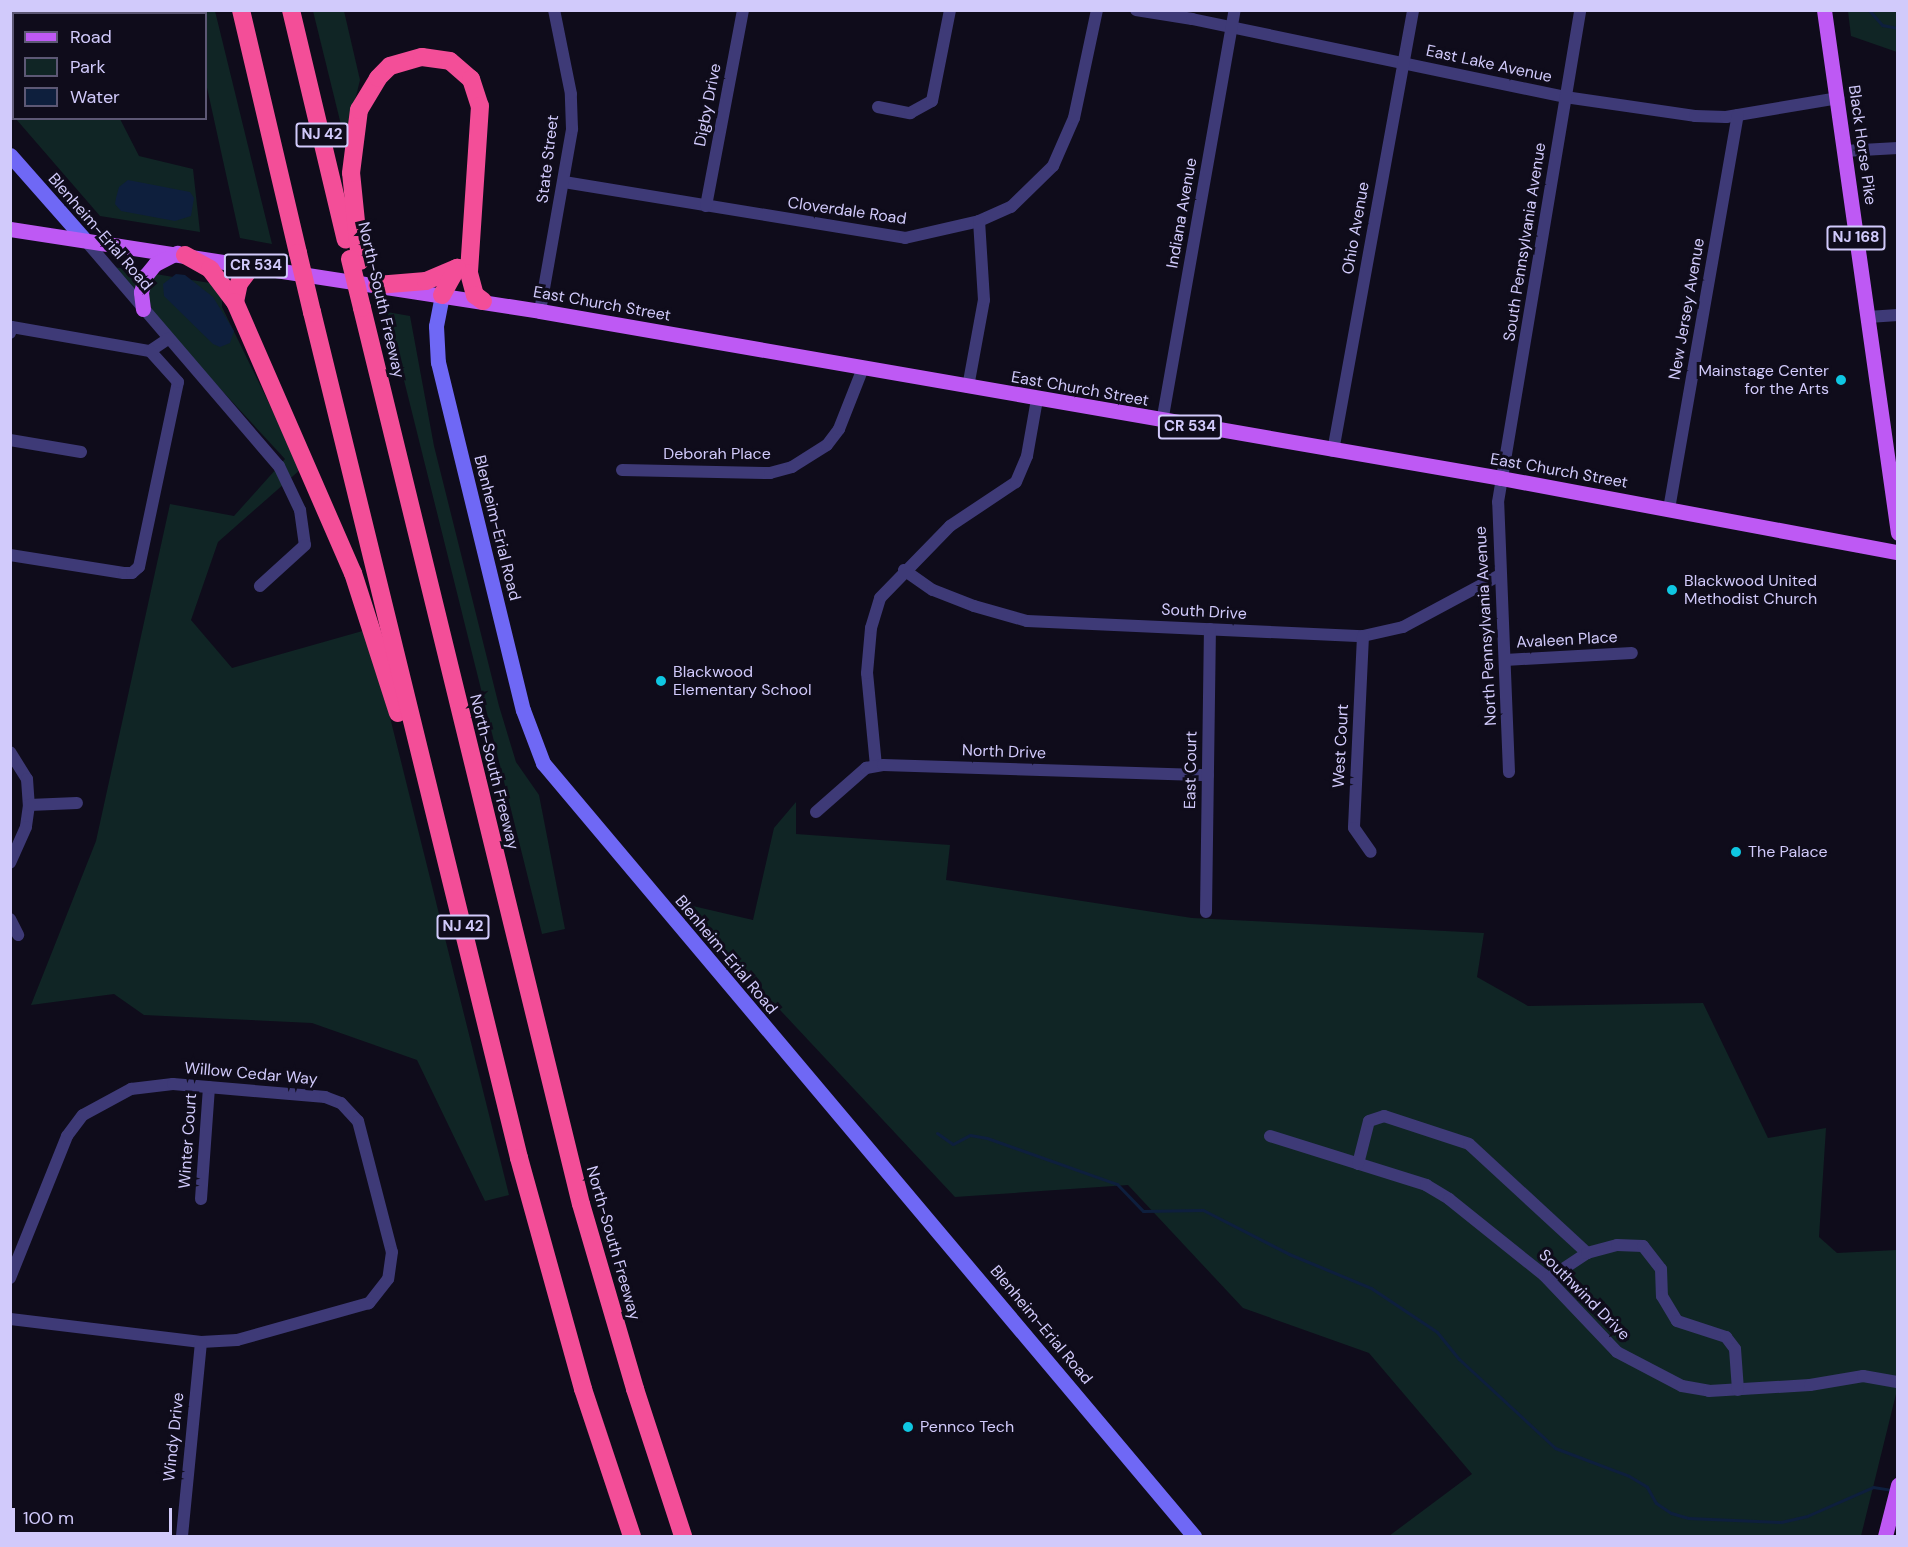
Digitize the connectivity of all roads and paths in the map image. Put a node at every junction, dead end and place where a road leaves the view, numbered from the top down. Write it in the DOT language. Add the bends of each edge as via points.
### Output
graph roads {
  1 [pos="240,10"];
  2 [pos="291,10"];
  3 [pos="554,10"];
  4 [pos="743,10"];
  5 [pos="950,10"];
  6 [pos="1097,10"];
  7 [pos="1136,10"];
  8 [pos="1235,10"];
  9 [pos="1413,10"];
  10 [pos="1580,10"];
  11 [pos="1824,10"];
  12 [pos="1232,27"];
  13 [pos="1402,63"];
  14 [pos="1565,97"];
  15 [pos="1838,98"];
  16 [pos="878,107"];
  17 [pos="1738,115"];
  18 [pos="1898,148"];
  19 [pos="1844,151"];
  20 [pos="10,155"];
  21 [pos="564,182"];
  22 [pos="706,206"];
  23 [pos="979,221"];
  24 [pos="10,229"];
  25 [pos="85,240"];
  26 [pos="470,245"];
  27 [pos="181,254"];
  28 [pos="355,260"];
  29 [pos="252,266"];
  30 [pos="458,268"];
  31 [pos="377,285"];
  32 [pos="442,295"];
  33 [pos="483,301"];
  34 [pos="235,302"];
  35 [pos="143,309"];
  36 [pos="540,311"];
  37 [pos="1898,315"];
  38 [pos="1868,317"];
  39 [pos="10,333"];
  40 [pos="168,339"];
  41 [pos="150,351"];
  42 [pos="194,367"];
  43 [pos="863,368"];
  44 [pos="178,382"];
  45 [pos="968,387"];
  46 [pos="1037,399"];
  47 [pos="1162,422"];
  48 [pos="10,440"];
  49 [pos="1333,451"];
  50 [pos="81,452"];
  51 [pos="622,470"];
  52 [pos="1501,478"];
  53 [pos="1669,509"];
  54 [pos="1898,533"];
  55 [pos="1898,552"];
  56 [pos="10,555"];
  57 [pos="904,570"];
  58 [pos="1500,575"];
  59 [pos="260,586"];
  60 [pos="1210,629"];
  61 [pos="1363,636"];
  62 [pos="1632,653"];
  63 [pos="1505,660"];
  64 [pos="10,752"];
  65 [pos="876,766"];
  66 [pos="1509,772"];
  67 [pos="1208,775"];
  68 [pos="77,803"];
  69 [pos="29,805"];
  70 [pos="816,812"];
  71 [pos="1371,852"];
  72 [pos="10,863"];
  73 [pos="453,887"];
  74 [pos="1206,912"];
  75 [pos="10,918"];
  76 [pos="18,935"];
  77 [pos="209,1087"];
  78 [pos="1270,1136"];
  79 [pos="1358,1164"];
  80 [pos="201,1198"];
  81 [pos="1587,1253"];
  82 [pos="10,1278"];
  83 [pos="1548,1279"];
  84 [pos="10,1319"];
  85 [pos="201,1342"];
  86 [pos="1898,1382"];
  87 [pos="1738,1390"];
  88 [pos="1898,1485"];
  89 [pos="182,1536"];
  90 [pos="632,1536"];
  91 [pos="683,1536"];
  92 [pos="1194,1536"];
  93 [pos="1885,1536"];
  1 -- 73 [label="highway, NJ 42, bridge"];
  2 -- 28 [label="highway, North-South Freeway / NJ 42"];
  3 -- 21 [label="street, State Street" via="571,94 572,129"];
  4 -- 22 [label="street, Digby Drive"];
  5 -- 16 [label="street" via="932,100 910,113"];
  6 -- 23 [label="street, Cloverdale Road" via="1074,118 1053,166 1011,207"];
  7 -- 12 [label="street, East Lake Avenue"];
  8 -- 12 [label="street, Indiana Avenue"];
  9 -- 13 [label="street, Ohio Avenue"];
  10 -- 14 [label="street, South Pennsylvania Avenue"];
  11 -- 15 [label="main road, Black Horse Pike / NJ 168"];
  12 -- 13 [label="street, East Lake Avenue"];
  12 -- 47 [label="street, Indiana Avenue"];
  13 -- 14 [label="street, East Lake Avenue"];
  13 -- 49 [label="street, Ohio Avenue"];
  14 -- 17 [label="street, East Lake Avenue" via="1695,116"];
  14 -- 52 [label="street, South Pennsylvania Avenue"];
  15 -- 17 [label="street, East Lake Avenue"];
  15 -- 19 [label="main road, Black Horse Pike / NJ 168"];
  17 -- 53 [label="street, New Jersey Avenue"];
  18 -- 19 [label="street"];
  19 -- 38 [label="main road, Black Horse Pike / NJ 168"];
  20 -- 25 [label="main road, Blenheim-Erial Road"];
  21 -- 22 [label="street, Cloverdale Road"];
  21 -- 36 [label="street, State Street"];
  22 -- 23 [label="street, Cloverdale Road" via="905,238"];
  23 -- 45 [label="street" via="984,300"];
  24 -- 25 [label="main road, CR 534"];
  25 -- 27 [label="main road, CR 534"];
  25 -- 35 [label="street, Blenheim-Erial Road"];
  26 -- 28 [label="highway" via="481,129 476,90 463,70 450,61 405,59 378,78 359,110 354,129 351,173"];
  26 -- 30 [label="highway"];
  26 -- 33 [label="highway" via="469,285"];
  27 -- 29 [label="main road, CR 534"];
  27 -- 34 [label="highway" via="210,269"];
  27 -- 35 [label="main road" via="155,264 146,275 141,292"];
  28 -- 91 [label="highway, North-South Freeway / NJ 42, bridge" via="367,307 368,335 581,1204"];
  29 -- 31 [label="main road, East Church Street / CR 534"];
  29 -- 34 [label="highway" via="239,282"];
  30 -- 31 [label="highway" via="426,281"];
  30 -- 32 [label="highway"];
  31 -- 32 [label="main road, East Church Street / CR 534"];
  32 -- 33 [label="main road, East Church Street / CR 534"];
  32 -- 92 [label="main road, Blenheim-Erial Road" via="436,326 438,362 523,710 543,763"];
  33 -- 36 [label="main road, East Church Street / CR 534"];
  34 -- 73 [label="highway" via="353,573"];
  35 -- 40 [label="street, Blenheim-Erial Road"];
  36 -- 43 [label="main road, East Church Street / CR 534"];
  37 -- 38 [label="street"];
  38 -- 54 [label="main road, Black Horse Pike / NJ 168"];
  39 -- 41 [label="street" via="12,327"];
  40 -- 41 [label="street"];
  40 -- 42 [label="street, Blenheim-Erial Road"];
  41 -- 44 [label="street"];
  42 -- 44 [label="street"];
  42 -- 59 [label="street, Blenheim-Erial Road" via="279,466 300,510 305,532 302,550"];
  43 -- 45 [label="main road, East Church Street / CR 534"];
  43 -- 51 [label="street, Deborah Place" via="851,405 833,437 792,467 770,473"];
  44 -- 56 [label="street" via="142,560 136,571"];
  45 -- 46 [label="main road, East Church Street / CR 534"];
  46 -- 47 [label="main road, East Church Street / CR 534"];
  46 -- 57 [label="street" via="1027,456 1016,482 950,526"];
  47 -- 49 [label="main road, East Church Street / CR 534"];
  48 -- 50 [label="street"];
  49 -- 52 [label="main road, East Church Street / CR 534"];
  52 -- 53 [label="main road, East Church Street / CR 534"];
  52 -- 58 [label="street, North Pennsylvania Avenue" via="1497,527"];
  53 -- 55 [label="main road, East Church Street / CR 534"];
  57 -- 60 [label="street, South Drive" via="933,590 1027,621"];
  57 -- 65 [label="street" via="880,598 871,628 868,714"];
  58 -- 61 [label="street, South Drive" via="1402,627"];
  58 -- 63 [label="street, North Pennsylvania Avenue"];
  60 -- 61 [label="street, South Drive"];
  60 -- 67 [label="street, East Court"];
  61 -- 71 [label="street, West Court" via="1354,828"];
  62 -- 63 [label="street, Avaleen Place"];
  63 -- 66 [label="street, North Pennsylvania Avenue"];
  64 -- 69 [label="street" via="27,778"];
  65 -- 67 [label="street, North Drive"];
  65 -- 70 [label="street" via="866,768"];
  67 -- 74 [label="street, East Court"];
  68 -- 69 [label="street"];
  69 -- 72 [label="street" via="26,827"];
  73 -- 90 [label="highway, NJ 42" via="554,1287"];
  75 -- 76 [label="street"];
  77 -- 80 [label="street, Winter Court"];
  77 -- 82 [label="street, Willow Cedar Way" via="173,1084 131,1089 83,1115 67,1136"];
  77 -- 85 [label="street, Willow Cedar Way" via="325,1096 341,1103 358,1121 392,1252 388,1279 369,1303 268,1334"];
  78 -- 79 [label="street, Southwind Drive"];
  79 -- 81 [label="street" via="1369,1121 1384,1116 1468,1144"];
  79 -- 83 [label="street, Southwind Drive" via="1434,1190"];
  81 -- 83 [label="street"];
  81 -- 87 [label="street" via="1617,1245 1643,1246 1661,1269 1662,1296 1677,1321 1726,1337 1735,1349"];
  83 -- 87 [label="street, Southwind Drive" via="1617,1352 1682,1386 1709,1391"];
  84 -- 85 [label="street, Willow Cedar Way"];
  85 -- 89 [label="street, Windy Drive"];
  86 -- 87 [label="street, Southwind Drive" via="1863,1376 1810,1385"];
  88 -- 93 [label="main road"];
}
